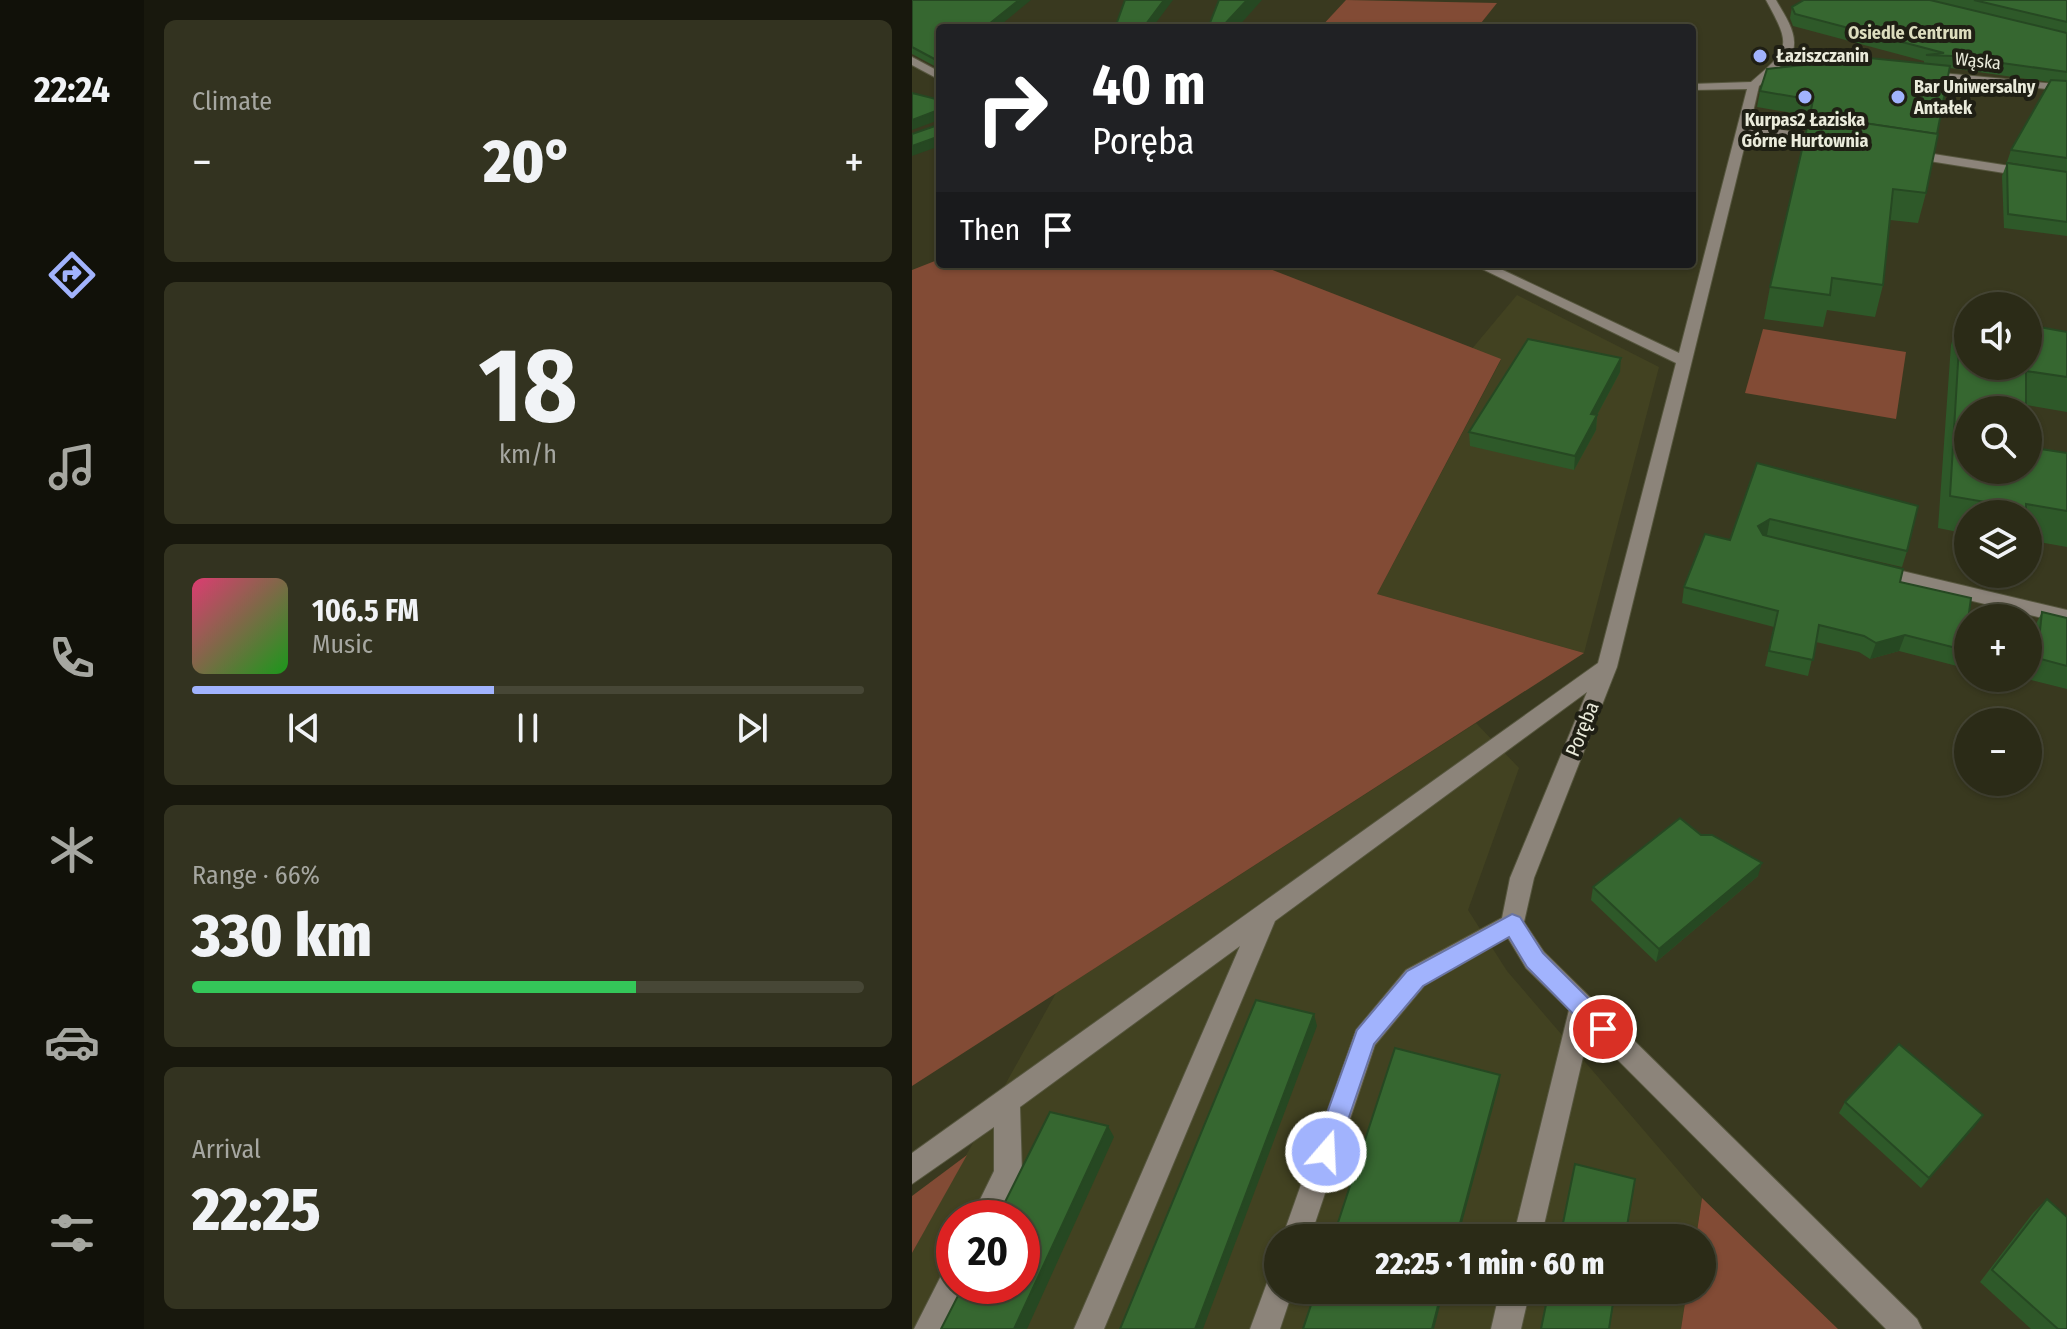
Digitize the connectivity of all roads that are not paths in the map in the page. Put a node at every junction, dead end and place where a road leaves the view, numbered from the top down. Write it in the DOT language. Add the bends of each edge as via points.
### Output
graph roads {
  1 [pos="1771,0"];
  2 [pos="1790,54"];
  3 [pos="912,60"];
  4 [pos="1872,69"];
  5 [pos="1902,72"];
  6 [pos="936,75"];
  7 [pos="1754,85"];
  8 [pos="1696,87"];
  9 [pos="2067,88"];
  10 [pos="1746,128"];
  11 [pos="1837,143"];
  12 [pos="1898,152"];
  13 [pos="2067,179"];
  14 [pos="1487,268"];
  15 [pos="1686,362"];
  16 [pos="1855,566"];
  17 [pos="2067,617"];
  18 [pos="1607,667"];
  19 [pos="1266,914"];
  20 [pos="1512,924"];
  21 [pos="1582,1007"];
  22 [pos="1007,1101"];
  23 [pos="912,1170"];
  24 [pos="994,1200"];
  25 [pos="1301,1224"];
  26 [pos="1530,1224"];
  27 [pos="942,1304"];
  28 [pos="1273,1304"];
  29 [pos="1512,1304"];
  30 [pos="929,1329"];
  31 [pos="1089,1329"];
  32 [pos="1265,1329"];
  33 [pos="1506,1329"];
  34 [pos="1907,1329"];
  1 -- 2 [label="street" via="1792,42"];
  2 -- 4 [label="street"];
  2 -- 7 [label="street"];
  3 -- 6 [label="street"];
  5 -- 9 [label="street, Wąska"];
  7 -- 8 [label="street"];
  7 -- 10 [label="street, Poręba"];
  10 -- 11 [label="street"];
  10 -- 15 [label="street, Poręba"];
  12 -- 13 [label="street"];
  14 -- 15 [label="street"];
  15 -- 18 [label="street, Poręba"];
  16 -- 17 [label="street"];
  18 -- 19 [label="street"];
  18 -- 20 [label="street, Poręba" via="1522,878"];
  19 -- 22 [label="street"];
  19 -- 31 [label="street"];
  20 -- 21 [label="street" via="1535,960"];
  20 -- 25 [label="street" via="1415,978 1365,1038"];
  21 -- 26 [label="street"];
  21 -- 34 [label="street"];
  22 -- 23 [label="street"];
  22 -- 24 [label="street" via="1008,1173"];
  27 -- 30 [label="street"];
  28 -- 32 [label="street"];
  29 -- 33 [label="street"];
}
